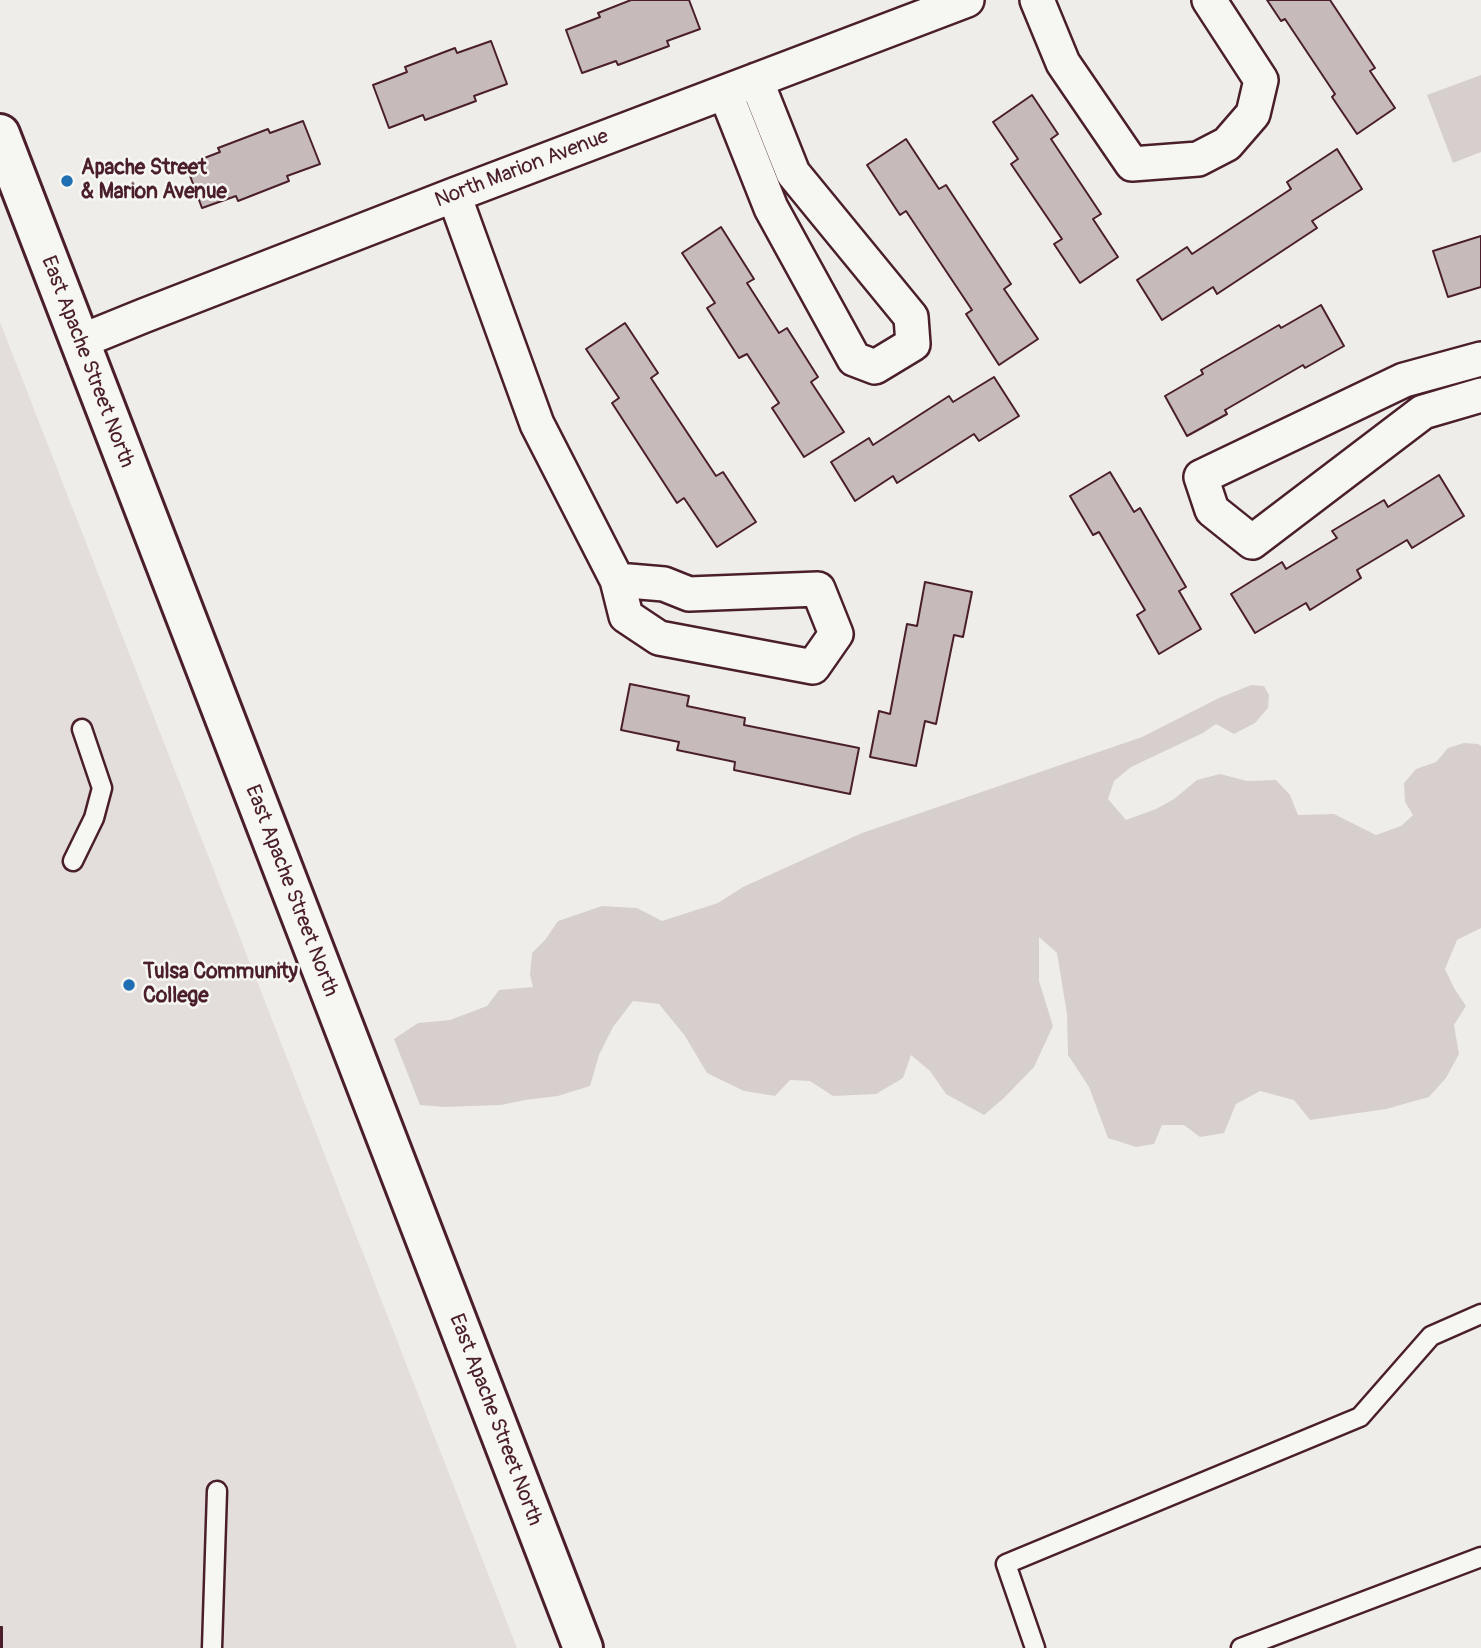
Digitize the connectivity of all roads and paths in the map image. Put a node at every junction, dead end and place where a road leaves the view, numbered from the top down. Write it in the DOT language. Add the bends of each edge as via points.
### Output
graph roads {
  1 [pos="967,0"];
  2 [pos="1037,0"];
  3 [pos="1209,0"];
  4 [pos="756,80"];
  5 [pos="725,92"];
  6 [pos="0,134"];
  7 [pos="8,177"];
  8 [pos="454,195"];
  9 [pos="79,342"];
  10 [pos="1481,359"];
  11 [pos="1481,395"];
  12 [pos="617,579"];
  13 [pos="82,729"];
  14 [pos="73,861"];
  15 [pos="1481,1314"];
  16 [pos="217,1491"];
  17 [pos="1481,1557"];
  18 [pos="1248,1647"];
  19 [pos="212,1648"];
  20 [pos="583,1648"];
  21 [pos="1035,1648"];
  1 -- 4 [label="street, North Marion Avenue"];
  2 -- 3 [label="street" via="1063,63 1132,164 1198,159 1227,144 1253,114 1261,80"];
  4 -- 5 [label="street, North Marion Avenue"];
  4 -- 5 [label="street" via="793,173 911,317 913,344 875,367 854,359 771,208"];
  5 -- 8 [label="street, North Marion Avenue"];
  6 -- 7 [label="main road, East Apache Street North"];
  7 -- 9 [label="main road, East Apache Street North"];
  8 -- 9 [label="street, North Marion Avenue"];
  8 -- 12 [label="street" via="537,424"];
  9 -- 20 [label="main road, East Apache Street North"];
  10 -- 11 [label="street" via="1404,380 1201,477 1212,510 1252,542 1423,412"];
  12 -- 12 [label="street" via="626,616 659,638 813,667 836,634 818,589 689,594 664,584"];
  13 -- 14 [label="lane" via="102,788 94,818"];
  15 -- 21 [label="lane" via="1431,1336 1360,1417 1006,1564"];
  16 -- 19 [label="lane"];
  17 -- 18 [label="lane"];
}
